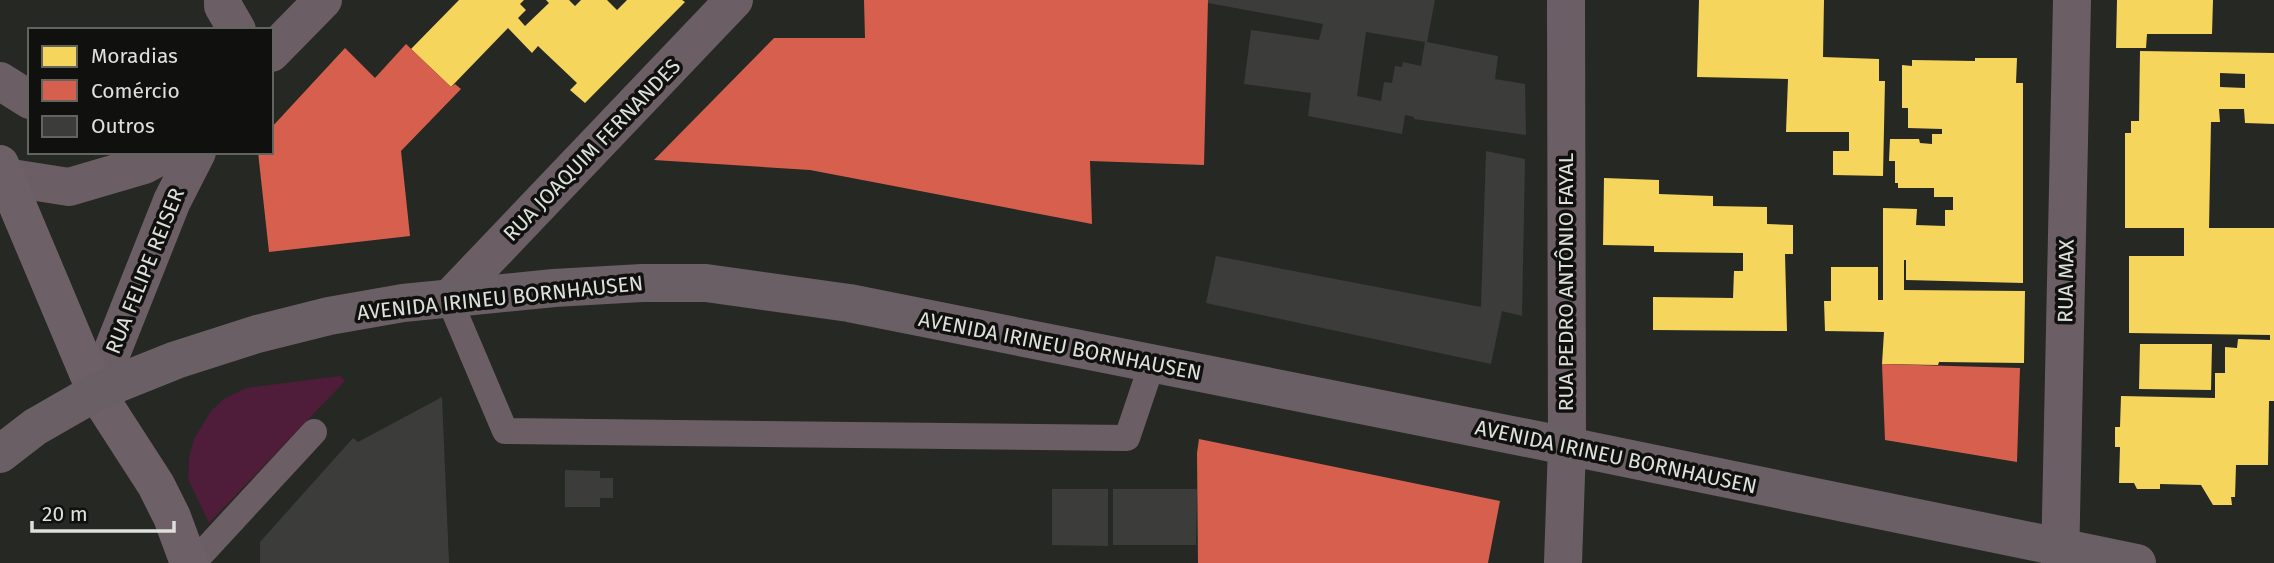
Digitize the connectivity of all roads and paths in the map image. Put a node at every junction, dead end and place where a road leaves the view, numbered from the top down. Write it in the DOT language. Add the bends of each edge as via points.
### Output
graph roads {
  1 [pos="323,0"];
  2 [pos="734,0"];
  3 [pos="1566,0"];
  4 [pos="2072,0"];
  5 [pos="273,51"];
  6 [pos="0,81"];
  7 [pos="28,99"];
  8 [pos="164,154"];
  9 [pos="196,154"];
  10 [pos="3,171"];
  11 [pos="449,299"];
  12 [pos="1152,364"];
  13 [pos="96,392"];
  14 [pos="314,432"];
  15 [pos="1567,446"];
  16 [pos="0,454"];
  17 [pos="2060,556"];
  18 [pos="191,563"];
  19 [pos="1563,563"];
  20 [pos="2137,563"];
  1 -- 5 [label="street"];
  2 -- 11 [label="street, RUA JOAQUIM FERNANDES"];
  3 -- 15 [label="street, RUA PEDRO ANTÔNIO FAYAL"];
  4 -- 17 [label="street, RUA MAX"];
  6 -- 7 [label="street"];
  8 -- 10 [label="street, RUA FELIPE REISER" via="144,165 69,187"];
  9 -- 13 [label="street, RUA FELIPE REISER" via="172,201"];
  10 -- 13 [label="main road"];
  11 -- 12 [label="main road, AVENIDA IRINEU BORNHAUSEN" via="554,288 706,283 849,303"];
  11 -- 12 [label="lane" via="505,431 1128,438"];
  11 -- 13 [label="main road, AVENIDA IRINEU BORNHAUSEN" via="329,316 257,334"];
  12 -- 15 [label="main road, AVENIDA IRINEU BORNHAUSEN"];
  13 -- 16 [label="main road, AVENIDA IRINEU BORNHAUSEN" via="34,426"];
  13 -- 18 [label="main road" via="156,485"];
  14 -- 18 [label="lane"];
  15 -- 17 [label="main road, AVENIDA IRINEU BORNHAUSEN"];
  15 -- 19 [label="street, RUA PEDRO ANTÔNIO FAYAL"];
  17 -- 20 [label="main road, AVENIDA IRINEU BORNHAUSEN"];
}
